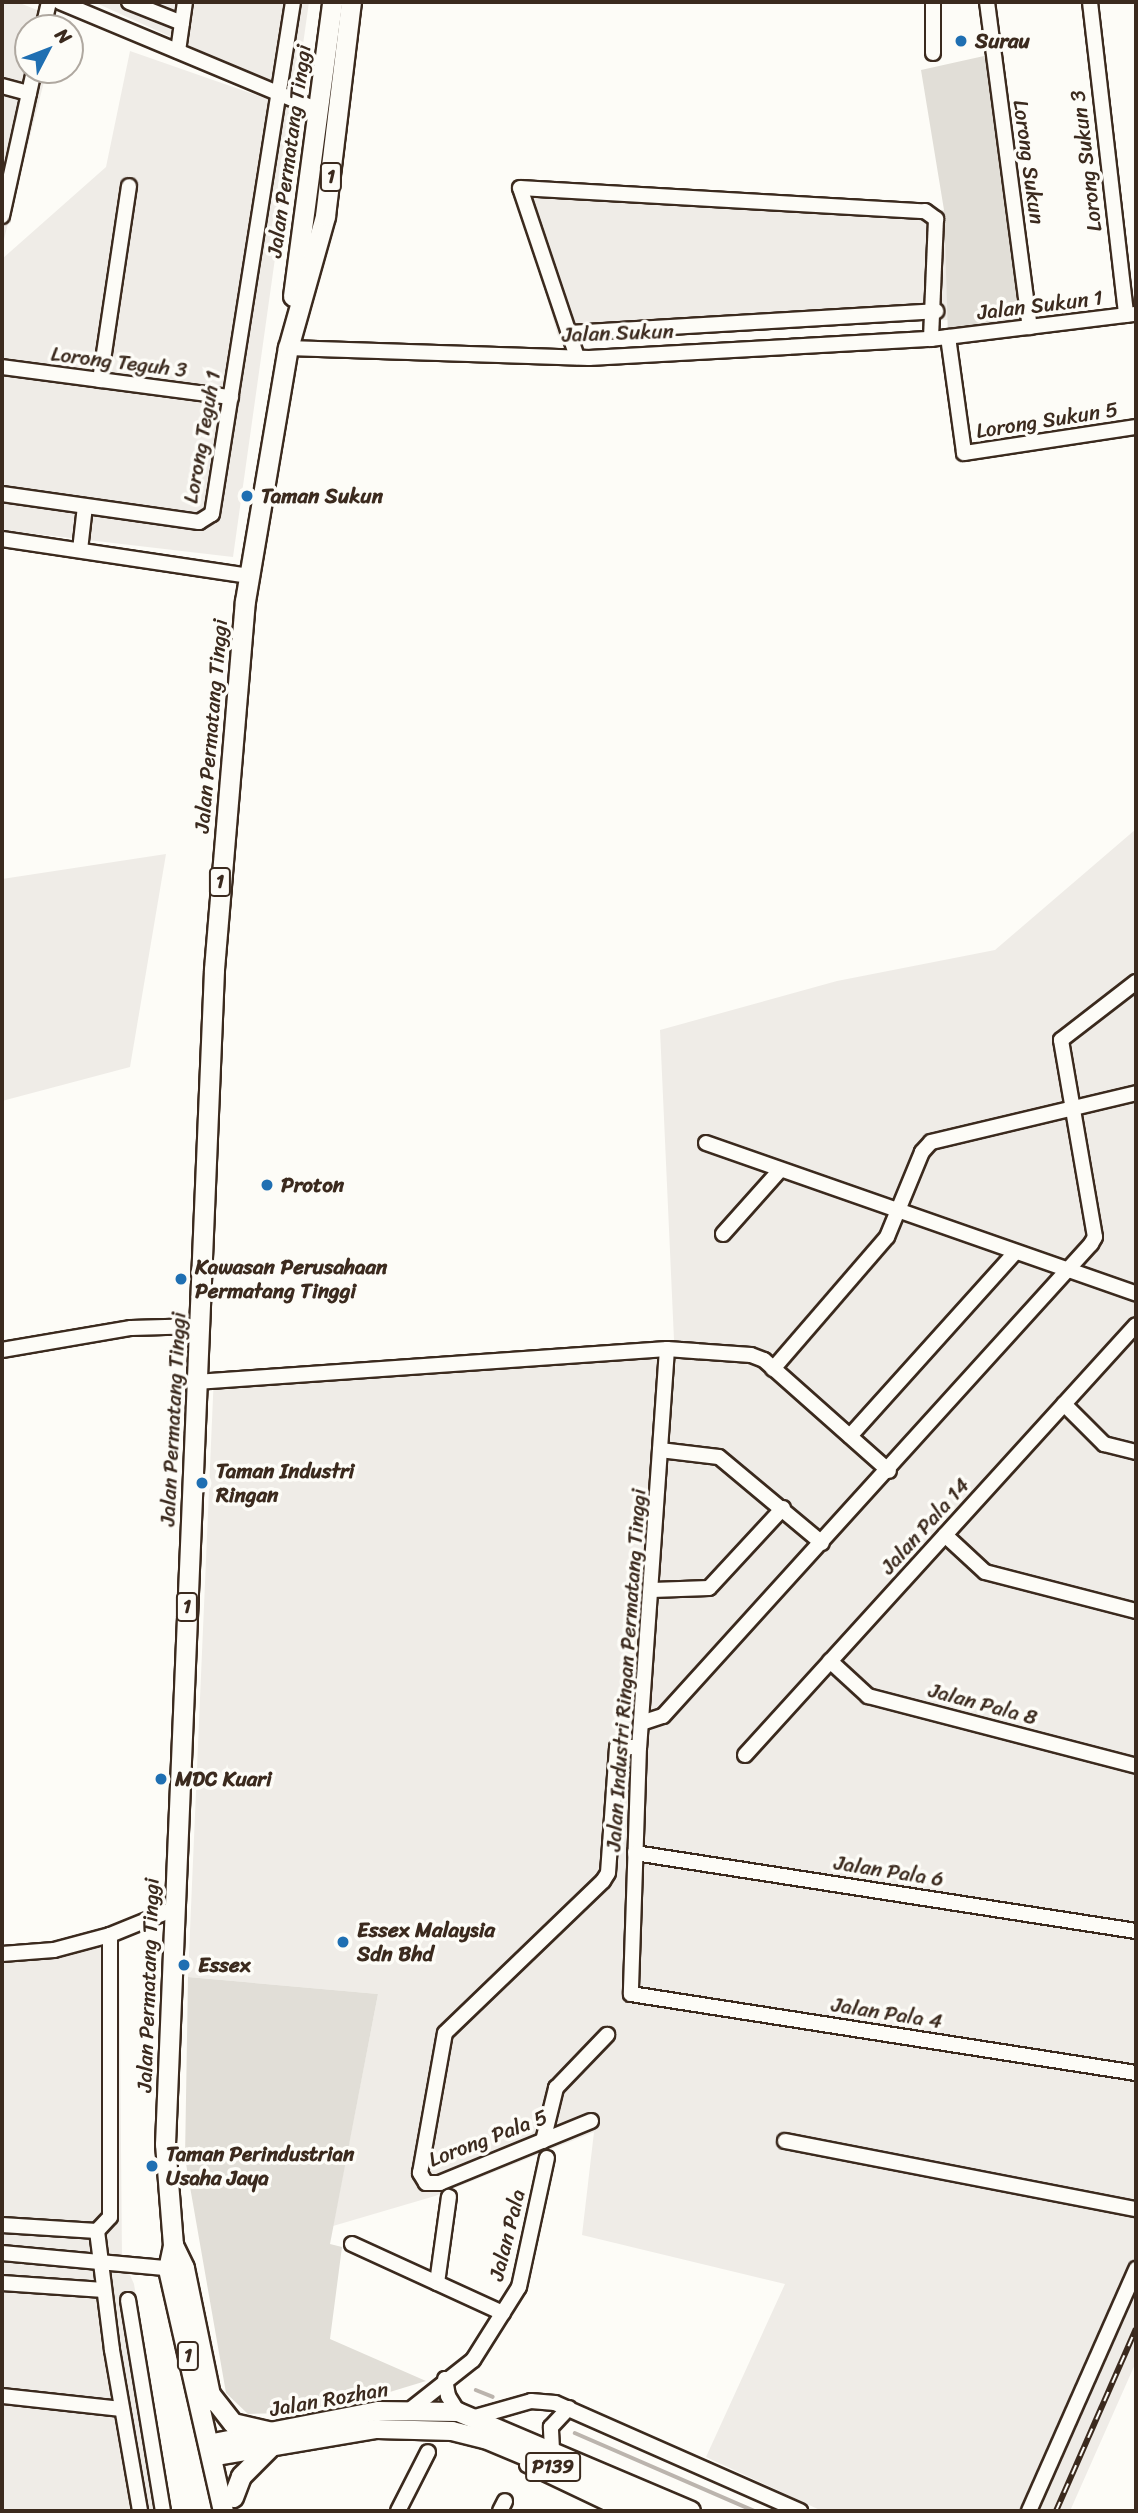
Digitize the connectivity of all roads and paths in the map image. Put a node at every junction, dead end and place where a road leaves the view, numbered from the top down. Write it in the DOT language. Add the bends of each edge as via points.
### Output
graph roads {
  1 [pos="60,2"];
  2 [pos="129,2"];
  3 [pos="185,2"];
  4 [pos="293,2"];
  5 [pos="332,2"];
  6 [pos="351,2"];
  7 [pos="933,2"];
  8 [pos="987,2"];
  9 [pos="1090,2"];
  10 [pos="182,23"];
  11 [pos="178,51"];
  12 [pos="933,53"];
  13 [pos="31,84"];
  14 [pos="2,86"];
  15 [pos="29,93"];
  16 [pos="279,94"];
  17 [pos="316,109"];
  18 [pos="335,151"];
  19 [pos="129,186"];
  20 [pos="2,216"];
  21 [pos="936,310"];
  22 [pos="1131,315"];
  23 [pos="1030,327"];
  24 [pos="568,332"];
  25 [pos="948,337"];
  26 [pos="931,339"];
  27 [pos="288,348"];
  28 [pos="577,357"];
  29 [pos="2,368"];
  30 [pos="100,380"];
  31 [pos="231,397"];
  32 [pos="1136,427"];
  33 [pos="2,494"];
  34 [pos="85,506"];
  35 [pos="2,539"];
  36 [pos="80,550"];
  37 [pos="248,576"];
  38 [pos="1136,982"];
  39 [pos="1136,1093"];
  40 [pos="1074,1107"];
  41 [pos="706,1143"];
  42 [pos="780,1170"];
  43 [pos="898,1213"];
  44 [pos="723,1234"];
  45 [pos="1014,1254"];
  46 [pos="1067,1271"];
  47 [pos="1136,1294"];
  48 [pos="1136,1325"];
  49 [pos="200,1326"];
  50 [pos="667,1349"];
  51 [pos="2,1350"];
  52 [pos="773,1369"];
  53 [pos="196,1382"];
  54 [pos="1064,1404"];
  55 [pos="850,1436"];
  56 [pos="660,1450"];
  57 [pos="1136,1452"];
  58 [pos="889,1471"];
  59 [pos="783,1508"];
  60 [pos="945,1535"];
  61 [pos="822,1543"];
  62 [pos="652,1590"];
  63 [pos="1136,1611"];
  64 [pos="830,1661"];
  65 [pos="641,1723"];
  66 [pos="639,1747"];
  67 [pos="745,1755"];
  68 [pos="1136,1766"];
  69 [pos="635,1853"];
  70 [pos="174,1909"];
  71 [pos="1136,1931"];
  72 [pos="110,1935"];
  73 [pos="2,1954"];
  74 [pos="631,1994"];
  75 [pos="607,2035"];
  76 [pos="1136,2073"];
  77 [pos="591,2121"];
  78 [pos="543,2141"];
  79 [pos="785,2141"];
  80 [pos="547,2158"];
  81 [pos="449,2197"];
  82 [pos="1136,2209"];
  83 [pos="2,2225"];
  84 [pos="97,2231"];
  85 [pos="352,2244"];
  86 [pos="2,2253"];
  87 [pos="100,2265"];
  88 [pos="176,2269"];
  89 [pos="1136,2269"];
  90 [pos="2,2283"];
  91 [pos="437,2283"];
  92 [pos="104,2290"];
  93 [pos="128,2300"];
  94 [pos="503,2314"];
  95 [pos="134,2348"];
  96 [pos="112,2350"];
  97 [pos="445,2379"];
  98 [pos="210,2394"];
  99 [pos="2,2396"];
  100 [pos="569,2408"];
  101 [pos="121,2409"];
  102 [pos="411,2409"];
  103 [pos="467,2415"];
  104 [pos="452,2431"];
  105 [pos="272,2439"];
  106 [pos="216,2449"];
  107 [pos="552,2449"];
  108 [pos="428,2452"];
  109 [pos="657,2506"];
  110 [pos="231,2507"];
  111 [pos="602,2507"];
  112 [pos="141,2511"];
  113 [pos="163,2511"];
  114 [pos="398,2511"];
  115 [pos="624,2511"];
  116 [pos="691,2511"];
  117 [pos="800,2511"];
  118 [pos="1029,2511"];
  1 -- 11 [label="street"];
  2 -- 10 [label="street"];
  3 -- 10 [label="street"];
  4 -- 16 [label="street, Lorong Teguh 1"];
  5 -- 17 [label="highway, Jalan Permatang Tinggi / 1"];
  6 -- 18 [label="highway, Jalan Permatang Tinggi / 1"];
  7 -- 12 [label="street"];
  8 -- 23 [label="street, Lorong Sukun"];
  9 -- 22 [label="street, Lorong Sukun 3"];
  10 -- 11 [label="street"];
  11 -- 16 [label="street"];
  13 -- 15 [label="street"];
  14 -- 15 [label="street"];
  15 -- 20 [label="street"];
  16 -- 17 [label="street"];
  16 -- 31 [label="street, Lorong Teguh 1"];
  17 -- 18 [label="highway" via="326,116"];
  17 -- 27 [label="highway, Jalan Permatang Tinggi / 1"];
  18 -- 27 [label="highway, Jalan Permatang Tinggi / 1" via="325,216"];
  19 -- 30 [label="street"];
  21 -- 24 [label="street"];
  21 -- 24 [label="street" via="936,219 925,211 520,188"];
  21 -- 26 [label="street"];
  22 -- 23 [label="street, Jalan Sukun 1"];
  23 -- 25 [label="street, Jalan Sukun 1"];
  24 -- 28 [label="street"];
  25 -- 26 [label="street, Jalan Sukun"];
  25 -- 32 [label="street, Lorong Sukun 5" via="964,453"];
  26 -- 28 [label="street, Jalan Sukun"];
  27 -- 28 [label="street, Jalan Sukun"];
  27 -- 37 [label="highway, Jalan Permatang Tinggi / 1"];
  29 -- 30 [label="street, Lorong Teguh 3"];
  30 -- 31 [label="street, Lorong Teguh 3"];
  31 -- 34 [label="street, Lorong Teguh 1" via="212,514 207,520"];
  33 -- 34 [label="street, Lorong Teguh 1"];
  34 -- 36 [label="street"];
  35 -- 36 [label="street"];
  36 -- 37 [label="street"];
  37 -- 49 [label="highway, Jalan Permatang Tinggi / 1" via="214,969"];
  38 -- 40 [label="street" via="1061,1040"];
  39 -- 40 [label="street"];
  40 -- 43 [label="street" via="931,1142 922,1152"];
  40 -- 46 [label="street" via="1095,1237"];
  41 -- 42 [label="street"];
  42 -- 43 [label="street"];
  42 -- 44 [label="street"];
  43 -- 45 [label="street"];
  43 -- 52 [label="street" via="887,1237"];
  45 -- 46 [label="street"];
  45 -- 55 [label="street"];
  46 -- 47 [label="street"];
  46 -- 58 [label="street"];
  48 -- 54 [label="street, Jalan Pala 14"];
  49 -- 51 [label="street" via="131,1328"];
  49 -- 53 [label="highway, Jalan Permatang Tinggi / 1"];
  50 -- 52 [label="street" via="757,1356"];
  50 -- 53 [label="street"];
  50 -- 56 [label="street, Jalan Industri Ringan Permatang Tinggi"];
  52 -- 55 [label="street"];
  53 -- 70 [label="highway, Jalan Permatang Tinggi / 1"];
  54 -- 57 [label="street" via="1104,1444"];
  54 -- 60 [label="street, Jalan Pala 14"];
  55 -- 58 [label="street"];
  56 -- 59 [label="street" via="719,1457"];
  56 -- 62 [label="street, Jalan Industri Ringan Permatang Tinggi"];
  58 -- 61 [label="street"];
  59 -- 61 [label="street"];
  59 -- 62 [label="street" via="709,1588"];
  60 -- 63 [label="street" via="985,1572"];
  60 -- 64 [label="street, Jalan Pala 14"];
  61 -- 65 [label="street" via="663,1716"];
  62 -- 65 [label="street, Jalan Industri Ringan Permatang Tinggi"];
  64 -- 67 [label="street, Jalan Pala 14"];
  64 -- 68 [label="street, Jalan Pala 8" via="868,1696"];
  65 -- 66 [label="street, Jalan Industri Ringan Permatang Tinggi"];
  66 -- 69 [label="street, Jalan Industri Ringan Permatang Tinggi"];
  66 -- 78 [label="street, Lorong Pala 5" via="617,1747 608,1873 603,1881 445,2033 420,2173 426,2183 440,2183"];
  69 -- 71 [label="street, Jalan Pala 6"];
  69 -- 74 [label="street, Jalan Industri Ringan Permatang Tinggi"];
  70 -- 72 [label="street"];
  70 -- 88 [label="highway, Jalan Permatang Tinggi / 1" via="165,2144"];
  72 -- 73 [label="street" via="54,1950"];
  72 -- 84 [label="street" via="110,2217"];
  74 -- 76 [label="street, Jalan Pala 4"];
  75 -- 78 [label="street" via="556,2088"];
  77 -- 78 [label="street, Lorong Pala 5"];
  79 -- 82 [label="street"];
  80 -- 94 [label="street, Jalan Pala" via="519,2287"];
  81 -- 91 [label="street"];
  83 -- 84 [label="street"];
  84 -- 87 [label="street"];
  85 -- 91 [label="street"];
  86 -- 87 [label="street"];
  87 -- 88 [label="street"];
  87 -- 92 [label="street"];
  88 -- 98 [label="highway, Jalan Permatang Tinggi / 1"];
  88 -- 106 [label="highway, Jalan Permatang Tinggi / 1"];
  89 -- 118 [label="street"];
  90 -- 92 [label="street"];
  91 -- 94 [label="street"];
  92 -- 96 [label="street"];
  93 -- 95 [label="street"];
  94 -- 97 [label="street, Jalan Pala" via="473,2360"];
  95 -- 96 [label="street"];
  95 -- 113 [label="street"];
  96 -- 101 [label="street"];
  97 -- 102 [label="street, Jalan Pala"];
  97 -- 103 [label="street" via="448,2396"];
  98 -- 105 [label="highway" via="233,2423"];
  98 -- 106 [label="highway, Jalan Permatang Tinggi / 1"];
  99 -- 101 [label="street"];
  100 -- 103 [label="street" via="531,2401"];
  100 -- 107 [label="street" via="551,2427"];
  100 -- 117 [label="street"];
  101 -- 112 [label="street"];
  102 -- 103 [label="main road, Jalan Rozhan / P139"];
  102 -- 105 [label="main road, Jalan Rozhan / P139"];
  103 -- 107 [label="main road, Jalan Rozhan / P139"];
  104 -- 105 [label="main road, Jalan Rozhan / P139" via="377,2429"];
  104 -- 109 [label="main road, Jalan Rozhan / P139" via="485,2439"];
  104 -- 111 [label="street"];
  105 -- 106 [label="main road, Jalan Rozhan / P139"];
  105 -- 110 [label="highway" via="241,2476"];
  106 -- 110 [label="highway, Jalan Permatang Tinggi / 1"];
  107 -- 109 [label="main road, Jalan Rozhan / P139"];
  108 -- 114 [label="street"];
  109 -- 116 [label="main road, Jalan Rozhan / P139"];
  111 -- 115 [label="street"];
}
